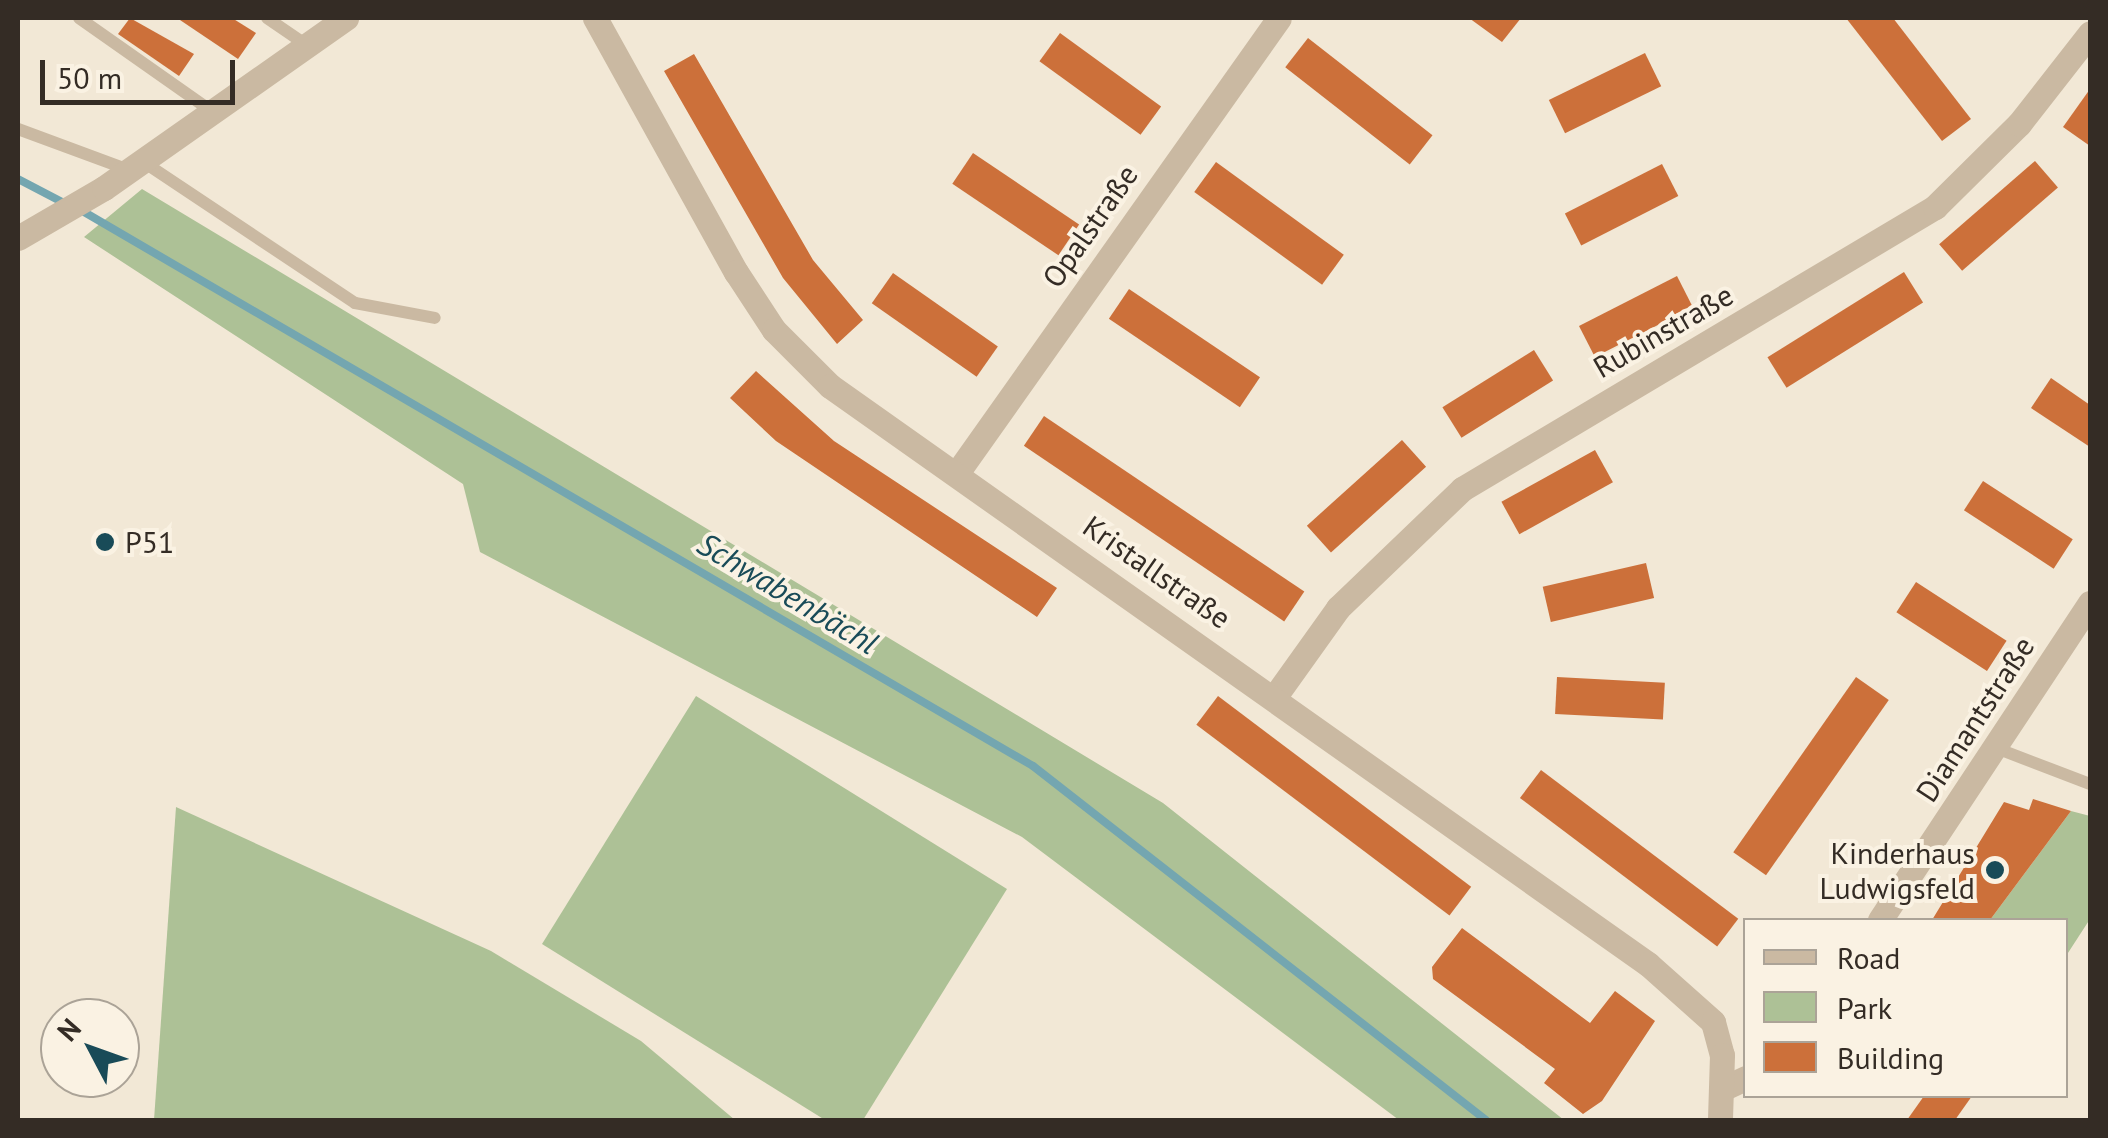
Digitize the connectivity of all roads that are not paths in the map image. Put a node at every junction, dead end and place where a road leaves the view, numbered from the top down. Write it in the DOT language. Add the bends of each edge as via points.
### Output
graph roads {
  1 [pos="80,18"];
  2 [pos="267,18"];
  3 [pos="346,18"];
  4 [pos="595,18"];
  5 [pos="1278,18"];
  6 [pos="2074,18"];
  7 [pos="2090,32"];
  8 [pos="308,46"];
  9 [pos="210,110"];
  10 [pos="18,129"];
  11 [pos="135,165"];
  12 [pos="23,236"];
  13 [pos="434,318"];
  14 [pos="957,474"];
  15 [pos="2090,603"];
  16 [pos="1276,694"];
  17 [pos="1996,748"];
  18 [pos="2090,784"];
  19 [pos="1881,918"];
  20 [pos="1734,1084"];
  21 [pos="1726,1119"];
  1 -- 9 [label="lane"];
  2 -- 8 [label="lane"];
  3 -- 8 [label="street"];
  4 -- 14 [label="street, Kristallstraße" via="774,330 830,386"];
  5 -- 14 [label="street, Opalstraße"];
  6 -- 7 [label="street"];
  7 -- 16 [label="street, Rubinstraße" via="2019,124 1935,206 1462,488 1338,608"];
  8 -- 9 [label="street"];
  9 -- 11 [label="street"];
  10 -- 11 [label="lane"];
  11 -- 12 [label="street"];
  11 -- 13 [label="lane" via="355,303"];
  14 -- 16 [label="street, Kristallstraße"];
  15 -- 17 [label="street, Diamantstraße"];
  16 -- 20 [label="street, Kristallstraße" via="1695,1003 1720,1040"];
  17 -- 18 [label="lane"];
  17 -- 19 [label="street, Diamantstraße"];
  20 -- 21 [label="street, Kristallstraße"];
}
